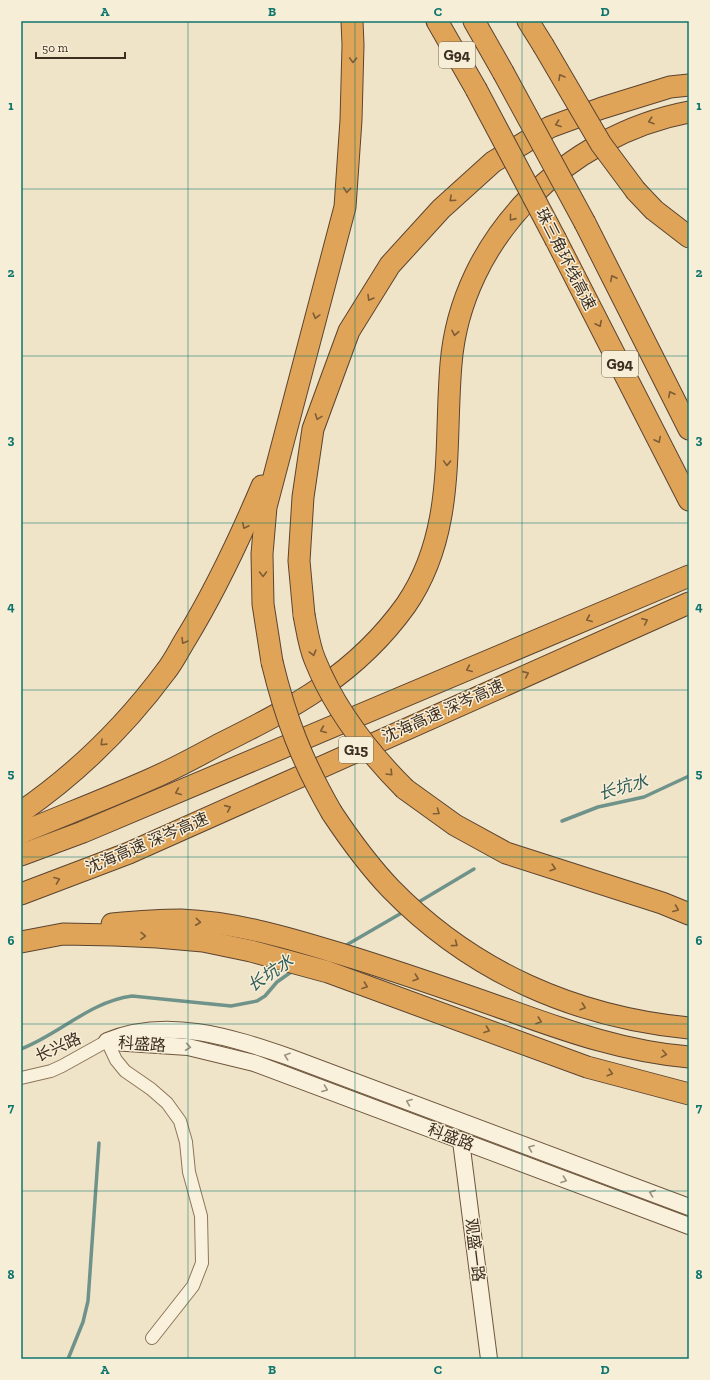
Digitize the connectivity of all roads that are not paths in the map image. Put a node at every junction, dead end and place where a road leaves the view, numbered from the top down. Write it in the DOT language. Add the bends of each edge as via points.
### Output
graph roads {
  1 [pos="352,21"];
  2 [pos="437,21"];
  3 [pos="474,21"];
  4 [pos="528,21"];
  5 [pos="689,85"];
  6 [pos="689,112"];
  7 [pos="689,237"];
  8 [pos="287,426"];
  9 [pos="689,429"];
  10 [pos="686,494"];
  11 [pos="689,576"];
  12 [pos="689,602"];
  13 [pos="21,812"];
  14 [pos="21,833"];
  15 [pos="21,855"];
  16 [pos="21,894"];
  17 [pos="689,914"];
  18 [pos="62,934"];
  19 [pos="21,942"];
  20 [pos="689,1028"];
  21 [pos="107,1041"];
  22 [pos="689,1057"];
  23 [pos="21,1078"];
  24 [pos="689,1094"];
  25 [pos="461,1141"];
  26 [pos="689,1207"];
  27 [pos="689,1226"];
  28 [pos="152,1338"];
  29 [pos="489,1359"];
  1 -- 8 [label="highway, one-way" via="351,120 346,207"];
  2 -- 10 [label="highway, 珠三角环线高速 / G94, one-way, bridge" via="556,240"];
  9 -- 3 [label="highway, 珠三角环线高速 / G94, one-way, bridge" via="585,223"];
  7 -- 4 [label="highway, one-way, bridge" via="654,210 636,191 601,144"];
  5 -- 17 [label="highway, one-way, bridge" via="670,87 550,127 493,162 441,209 390,265 350,331 313,429 303,497 299,561 304,615 314,659 331,695 352,729 377,760 406,788 455,825 506,853"];
  6 -- 14 [label="highway, one-way" via="643,124 609,139 554,175 523,204 480,264 464,300 455,333 450,383 446,490 434,545 408,602 365,654 311,694 239,735 152,779"];
  8 -- 13 [label="highway, one-way" via="246,523 204,609 166,670 120,726 74,771"];
  8 -- 20 [label="highway, one-way, bridge" via="266,507 262,554 263,604 281,702 295,741 332,813 360,853 391,889 424,920 464,951 497,971 547,995 597,1012 651,1024"];
  11 -- 15 [label="highway, 沈海高速 深岑高速 / G15, one-way" via="83,832"];
  16 -- 12 [label="highway, 沈海高速 深岑高速 / G15, one-way" via="129,853"];
  18 -- 19 [label="highway"];
  18 -- 22 [label="highway, one-way" via="138,921 181,920 233,926 352,958 623,1047"];
  18 -- 24 [label="highway, one-way" via="157,936 203,941 251,951 328,972 587,1066"];
  21 -- 23 [label="street, 长兴路" via="51,1071"];
  21 -- 25 [label="street, 科盛路, one-way" via="188,1047 233,1057"];
  26 -- 21 [label="street, 科盛路, one-way" via="289,1057 234,1039 156,1029 134,1032"];
  21 -- 28 [label="street" via="116,1060 125,1070 167,1103 180,1121 186,1142 189,1172 201,1216 202,1263 193,1286"];
  25 -- 27 [label="street, 科盛路, one-way"];
  25 -- 29 [label="street, 观盛一路"];
}
